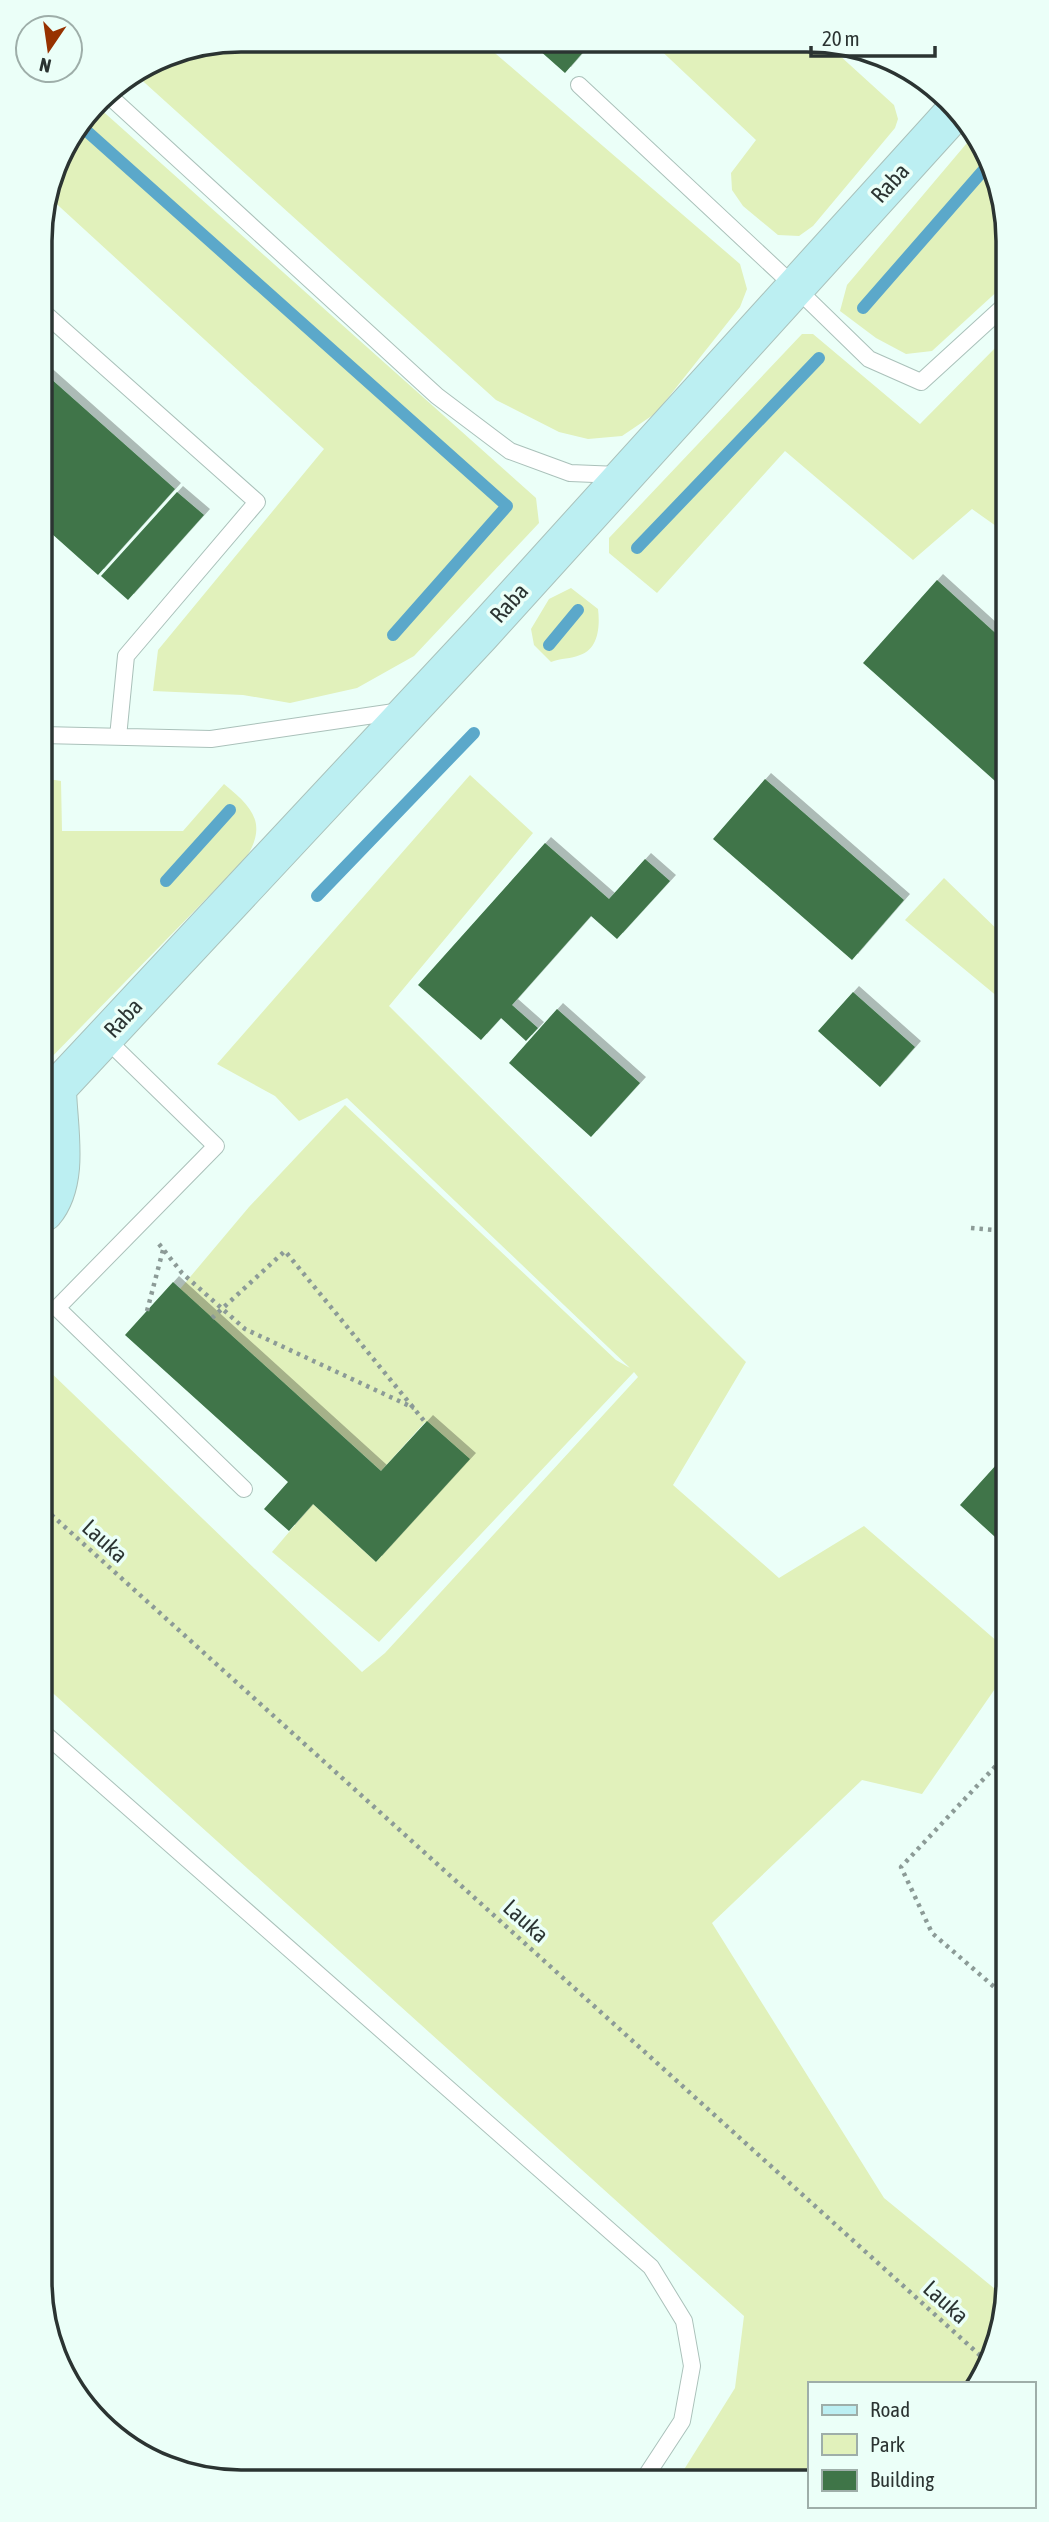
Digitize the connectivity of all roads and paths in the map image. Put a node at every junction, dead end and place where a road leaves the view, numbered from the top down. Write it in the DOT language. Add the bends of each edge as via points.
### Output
graph roads {
  1 [pos="579,85"];
  2 [pos="115,101"];
  3 [pos="949,117"];
  4 [pos="795,287"];
  5 [pos="996,313"];
  6 [pos="53,321"];
  7 [pos="625,475"];
  8 [pos="410,710"];
  9 [pos="53,735"];
  10 [pos="118,737"];
  11 [pos="105,1038"];
  12 [pos="53,1093"];
  13 [pos="53,1117"];
  14 [pos="53,1202"];
  15 [pos="141,1222"];
  16 [pos="971,1228"];
  17 [pos="996,1230"];
  18 [pos="163,1250"];
  19 [pos="222,1309"];
  20 [pos="147,1311"];
  21 [pos="212,1318"];
  22 [pos="414,1408"];
  23 [pos="425,1422"];
  24 [pos="244,1489"];
  25 [pos="52,1516"];
  26 [pos="52,1740"];
  27 [pos="996,1766"];
  28 [pos="996,1988"];
  29 [pos="981,2356"];
  30 [pos="650,2470"];
  1 -- 4 [label="lane"];
  2 -- 7 [label="lane" via="437,396 509,450 570,473"];
  3 -- 4 [label="street, Raba"];
  4 -- 5 [label="lane" via="869,359 921,382"];
  4 -- 7 [label="street, Raba"];
  6 -- 10 [label="lane" via="257,502 126,656"];
  7 -- 8 [label="street, Raba"];
  8 -- 10 [label="lane" via="211,739"];
  8 -- 11 [label="street, Raba"];
  9 -- 10 [label="lane"];
  11 -- 12 [label="street, Raba"];
  11 -- 15 [label="lane" via="216,1146"];
  13 -- 14 [label="street, Raba" via="59,1170"];
  15 -- 18 [label="path"];
  15 -- 24 [label="lane" via="57,1308"];
  16 -- 17 [label="path"];
  18 -- 19 [label="path"];
  18 -- 20 [label="path"];
  19 -- 21 [label="path"];
  19 -- 22 [label="path" via="245,1329"];
  19 -- 22 [label="path" via="285,1251"];
  22 -- 23 [label="path"];
  25 -- 29 [label="path, Lauka"];
  26 -- 30 [label="lane" via="651,2267 684,2321 692,2366 681,2421"];
  27 -- 28 [label="path" via="901,1867 932,1933"];
}
